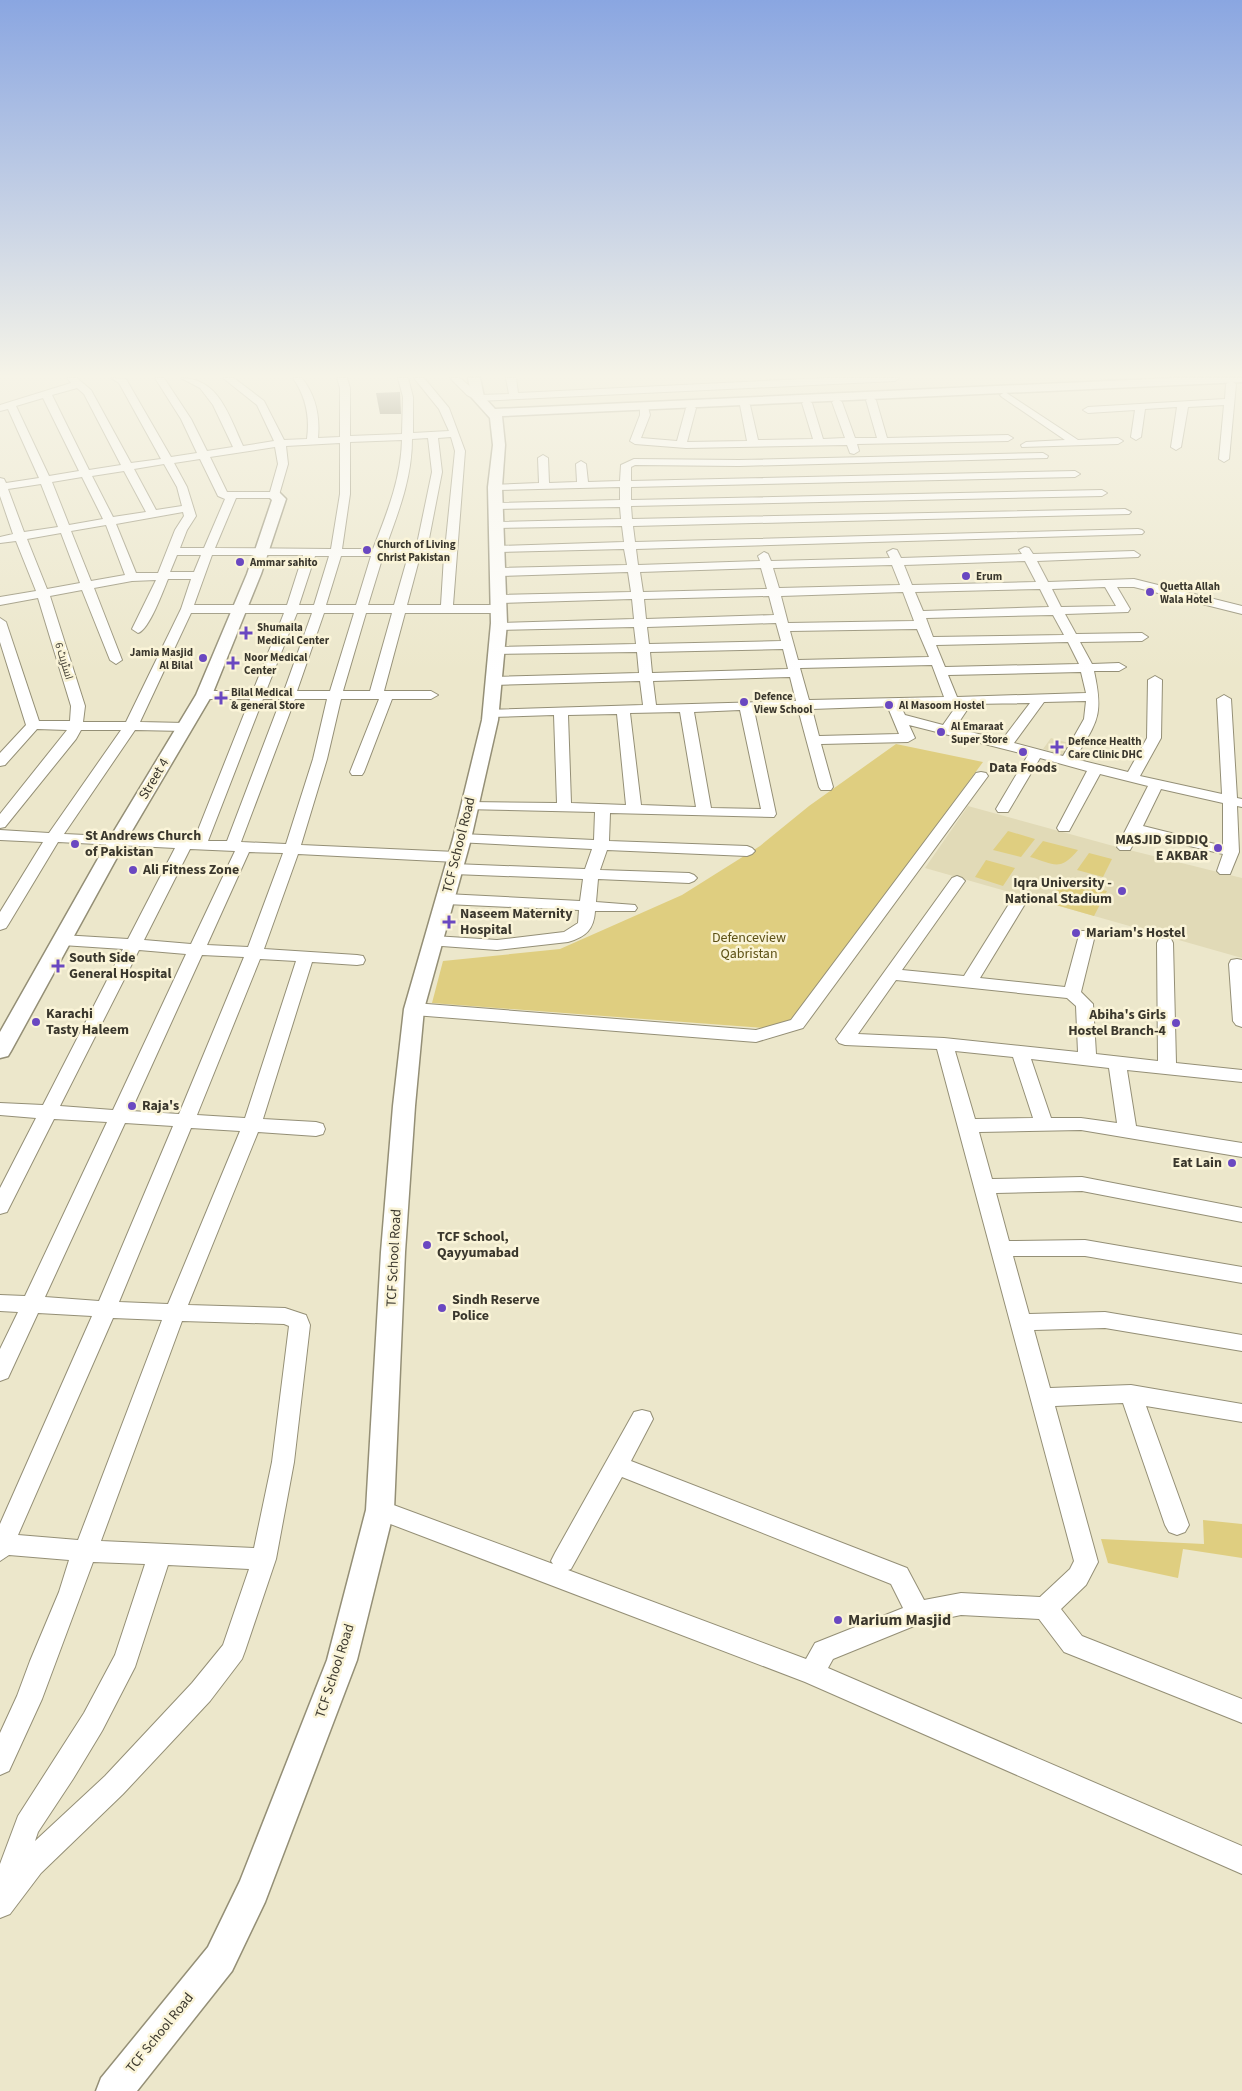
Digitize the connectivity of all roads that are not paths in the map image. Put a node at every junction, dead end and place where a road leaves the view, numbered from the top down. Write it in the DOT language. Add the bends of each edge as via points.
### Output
graph roads {
  1 [pos="43,476"];
  2 [pos="68,476"];
  3 [pos="87,476"];
  4 [pos="133,476"];
  5 [pos="175,476"];
  6 [pos="213,476"];
  7 [pos="280,476"];
  8 [pos="345,476"];
  9 [pos="404,476"];
  10 [pos="436,476"];
  11 [pos="458,476"];
  12 [pos="497,476"];
  13 [pos="544,476"];
  14 [pos="582,476"];
  15 [pos="625,476"];
  16 [pos="743,476"];
  17 [pos="987,476"];
  18 [pos="1005,476"];
  19 [pos="864,478"];
  20 [pos="45,479"];
  21 [pos="744,481"];
  22 [pos="1,484"];
  23 [pos="624,484"];
  24 [pos="544,485"];
  25 [pos="583,485"];
  26 [pos="1102,493"];
  27 [pos="232,495"];
  28 [pos="274,495"];
  29 [pos="997,495"];
  30 [pos="872,498"];
  31 [pos="750,501"];
  32 [pos="627,503"];
  33 [pos="495,506"];
  34 [pos="189,508"];
  35 [pos="1125,512"];
  36 [pos="1008,514"];
  37 [pos="153,515"];
  38 [pos="879,517"];
  39 [pos="755,520"];
  40 [pos="110,522"];
  41 [pos="628,523"];
  42 [pos="65,529"];
  43 [pos="1138,532"];
  44 [pos="1018,536"];
  45 [pos="20,537"];
  46 [pos="888,539"];
  47 [pos="0,540"];
  48 [pos="761,542"];
  49 [pos="629,546"];
  50 [pos="173,551"];
  51 [pos="208,552"];
  52 [pos="261,552"];
  53 [pos="310,552"];
  54 [pos="336,552"];
  55 [pos="378,552"];
  56 [pos="418,552"];
  57 [pos="442,553"];
  58 [pos="1134,556"];
  59 [pos="1029,558"];
  60 [pos="497,561"];
  61 [pos="897,562"];
  62 [pos="767,565"];
  63 [pos="633,569"];
  64 [pos="198,575"];
  65 [pos="164,576"];
  66 [pos="132,577"];
  67 [pos="699,580"];
  68 [pos="1109,583"];
  69 [pos="87,585"];
  70 [pos="1042,585"];
  71 [pos="908,588"];
  72 [pos="774,592"];
  73 [pos="43,593"];
  74 [pos="637,595"];
  75 [pos="0,600"];
  76 [pos="362,608"];
  77 [pos="239,609"];
  78 [pos="292,609"];
  79 [pos="319,609"];
  80 [pos="187,610"];
  81 [pos="400,610"];
  82 [pos="447,610"];
  83 [pos="1242,610"];
  84 [pos="495,611"];
  85 [pos="1056,612"];
  86 [pos="920,620"];
  87 [pos="0,622"];
  88 [pos="639,623"];
  89 [pos="782,623"];
  90 [pos="989,627"];
  91 [pos="138,629"];
  92 [pos="1142,637"];
  93 [pos="1071,638"];
  94 [pos="929,641"];
  95 [pos="788,645"];
  96 [pos="643,649"];
  97 [pos="497,652"];
  98 [pos="116,660"];
  99 [pos="939,666"];
  100 [pos="1087,667"];
  101 [pos="1119,667"];
  102 [pos="794,669"];
  103 [pos="645,678"];
  104 [pos="1154,680"];
  105 [pos="494,681"];
  106 [pos="204,694"];
  107 [pos="257,695"];
  108 [pos="335,695"];
  109 [pos="381,695"];
  110 [pos="431,695"];
  111 [pos="289,696"];
  112 [pos="1092,697"];
  113 [pos="1040,698"];
  114 [pos="952,700"];
  115 [pos="967,700"];
  116 [pos="1224,700"];
  117 [pos="892,701"];
  118 [pos="804,704"];
  119 [pos="746,706"];
  120 [pos="686,707"];
  121 [pos="650,708"];
  122 [pos="623,709"];
  123 [pos="561,711"];
  124 [pos="491,713"];
  125 [pos="899,718"];
  126 [pos="33,725"];
  127 [pos="76,725"];
  128 [pos="131,726"];
  129 [pos="185,727"];
  130 [pos="947,730"];
  131 [pos="814,740"];
  132 [pos="1006,745"];
  133 [pos="1036,753"];
  134 [pos="1067,761"];
  135 [pos="0,762"];
  136 [pos="1095,769"];
  137 [pos="357,772"];
  138 [pos="981,776"];
  139 [pos="1132,778"];
  140 [pos="1156,784"];
  141 [pos="826,787"];
  142 [pos="1236,802"];
  143 [pos="468,806"];
  144 [pos="564,807"];
  145 [pos="603,808"];
  146 [pos="634,809"];
  147 [pos="1003,809"];
  148 [pos="704,812"];
  149 [pos="0,824"];
  150 [pos="1064,828"];
  151 [pos="1134,828"];
  152 [pos="0,835"];
  153 [pos="52,838"];
  154 [pos="118,841"];
  155 [pos="192,844"];
  156 [pos="600,844"];
  157 [pos="238,847"];
  158 [pos="1125,847"];
  159 [pos="292,849"];
  160 [pos="747,851"];
  161 [pos="1231,852"];
  162 [pos="455,855"];
  163 [pos="1225,871"];
  164 [pos="592,874"];
  165 [pos="689,878"];
  166 [pos="956,881"];
  167 [pos="446,899"];
  168 [pos="1020,899"];
  169 [pos="587,907"];
  170 [pos="629,908"];
  171 [pos="0,924"];
  172 [pos="1088,935"];
  173 [pos="62,940"];
  174 [pos="434,941"];
  175 [pos="1165,944"];
  176 [pos="134,945"];
  177 [pos="196,949"];
  178 [pos="254,953"];
  179 [pos="306,956"];
  180 [pos="357,960"];
  181 [pos="1237,964"];
  182 [pos="891,974"];
  183 [pos="969,982"];
  184 [pos="1072,993"];
  185 [pos="414,1009"];
  186 [pos="1242,1021"];
  187 [pos="944,1044"];
  188 [pos="0,1051"];
  189 [pos="1020,1052"];
  190 [pos="1087,1059"];
  191 [pos="1117,1062"];
  192 [pos="1167,1068"];
  193 [pos="1242,1076"];
  194 [pos="0,1109"];
  195 [pos="50,1112"];
  196 [pos="118,1117"];
  197 [pos="185,1121"];
  198 [pos="1044,1124"];
  199 [pos="252,1125"];
  200 [pos="968,1126"];
  201 [pos="316,1129"];
  202 [pos="1128,1132"];
  203 [pos="1242,1150"];
  204 [pos="984,1186"];
  205 [pos="0,1207"];
  206 [pos="1242,1214"];
  207 [pos="1000,1249"];
  208 [pos="1242,1275"];
  209 [pos="0,1303"];
  210 [pos="30,1306"];
  211 [pos="106,1310"];
  212 [pos="175,1313"];
  213 [pos="1021,1322"];
  214 [pos="1242,1343"];
  215 [pos="0,1372"];
  216 [pos="1131,1394"];
  217 [pos="1041,1398"];
  218 [pos="1242,1413"];
  219 [pos="642,1419"];
  220 [pos="627,1469"];
  221 [pos="380,1510"];
  222 [pos="1177,1525"];
  223 [pos="1,1546"];
  224 [pos="86,1550"];
  225 [pos="160,1554"];
  226 [pos="264,1559"];
  227 [pos="563,1560"];
  228 [pos="1045,1608"];
  229 [pos="918,1613"];
  230 [pos="812,1673"];
  231 [pos="1242,1711"];
  232 [pos="0,1762"];
  233 [pos="1242,1860"];
  234 [pos="0,1904"];
  235 [pos="125,2087"];
  1 -- 20 [label="street"];
  2 -- 20 [label="street"];
  3 -- 40 [label="street"];
  4 -- 37 [label="street"];
  5 -- 34 [label="street"];
  6 -- 27 [label="street" via="223,496"];
  7 -- 28 [label="street"];
  8 -- 54 [label="street"];
  9 -- 55 [label="street"];
  10 -- 56 [label="street"];
  11 -- 82 [label="street"];
  12 -- 33 [label="street, TCF School Road"];
  13 -- 24 [label="street"];
  14 -- 25 [label="street"];
  15 -- 23 [label="street"];
  16 -- 21 [label="street"];
  17 -- 18 [label="street"];
  17 -- 19 [label="street"];
  17 -- 29 [label="street"];
  19 -- 21 [label="street"];
  19 -- 30 [label="street"];
  20 -- 22 [label="street"];
  20 -- 42 [label="street"];
  21 -- 23 [label="street"];
  21 -- 31 [label="street"];
  22 -- 45 [label="street, اسٹریٹ 6"];
  23 -- 25 [label="street"];
  23 -- 32 [label="street"];
  24 -- 25 [label="street"];
  24 -- 33 [label="street"];
  26 -- 29 [label="street"];
  27 -- 28 [label="street"];
  27 -- 51 [label="street"];
  28 -- 52 [label="street, Street 4" via="279,499"];
  29 -- 30 [label="street"];
  29 -- 36 [label="street"];
  30 -- 31 [label="street"];
  30 -- 38 [label="street"];
  31 -- 32 [label="street"];
  31 -- 39 [label="street"];
  32 -- 33 [label="street"];
  32 -- 41 [label="street"];
  33 -- 41 [label="street"];
  33 -- 60 [label="street, TCF School Road"];
  34 -- 37 [label="street"];
  34 -- 50 [label="street" via="190,516"];
  35 -- 36 [label="street"];
  36 -- 38 [label="street"];
  36 -- 44 [label="street"];
  37 -- 40 [label="street"];
  38 -- 39 [label="street"];
  38 -- 46 [label="street"];
  39 -- 41 [label="street"];
  39 -- 48 [label="street"];
  40 -- 42 [label="street"];
  40 -- 66 [label="street"];
  41 -- 49 [label="street"];
  42 -- 45 [label="street"];
  42 -- 69 [label="street"];
  43 -- 44 [label="street"];
  44 -- 46 [label="street"];
  44 -- 59 [label="street"];
  45 -- 47 [label="street"];
  45 -- 73 [label="street, اسٹریٹ 6"];
  46 -- 48 [label="street"];
  46 -- 61 [label="street"];
  48 -- 49 [label="street"];
  48 -- 62 [label="street"];
  49 -- 60 [label="street"];
  49 -- 63 [label="street"];
  50 -- 51 [label="street"];
  50 -- 65 [label="street"];
  51 -- 52 [label="street"];
  51 -- 64 [label="street"];
  52 -- 53 [label="street"];
  52 -- 77 [label="street, Street 4"];
  53 -- 54 [label="street"];
  53 -- 78 [label="street"];
  54 -- 55 [label="street"];
  54 -- 79 [label="street"];
  55 -- 56 [label="street"];
  55 -- 76 [label="street"];
  56 -- 57 [label="street"];
  56 -- 81 [label="street"];
  58 -- 59 [label="street"];
  59 -- 61 [label="street"];
  59 -- 70 [label="street"];
  60 -- 63 [label="street"];
  60 -- 84 [label="street, TCF School Road"];
  61 -- 62 [label="street"];
  61 -- 71 [label="street"];
  62 -- 67 [label="street"];
  62 -- 72 [label="street"];
  63 -- 67 [label="street"];
  63 -- 74 [label="street"];
  64 -- 65 [label="street"];
  64 -- 80 [label="street"];
  65 -- 66 [label="street"];
  65 -- 91 [label="street"];
  66 -- 69 [label="street"];
  67 -- 72 [label="street"];
  67 -- 74 [label="street"];
  68 -- 70 [label="street"];
  68 -- 83 [label="street" via="1134,583"];
  68 -- 85 [label="street" via="1124,609"];
  69 -- 73 [label="street"];
  69 -- 98 [label="street"];
  70 -- 71 [label="street"];
  70 -- 85 [label="street"];
  71 -- 72 [label="street"];
  71 -- 86 [label="street"];
  72 -- 89 [label="street"];
  73 -- 75 [label="street"];
  73 -- 127 [label="street, اسٹریٹ 6" via="78,706"];
  74 -- 84 [label="street"];
  74 -- 88 [label="street"];
  76 -- 79 [label="street"];
  76 -- 81 [label="street"];
  76 -- 108 [label="street"];
  77 -- 78 [label="street"];
  77 -- 80 [label="street"];
  77 -- 106 [label="street, Street 4"];
  78 -- 79 [label="street"];
  78 -- 107 [label="street"];
  79 -- 111 [label="street"];
  80 -- 128 [label="street"];
  81 -- 82 [label="street"];
  81 -- 109 [label="street"];
  82 -- 84 [label="street"];
  84 -- 88 [label="street"];
  84 -- 97 [label="street, TCF School Road"];
  85 -- 90 [label="street"];
  85 -- 93 [label="street"];
  86 -- 89 [label="street"];
  86 -- 90 [label="street"];
  86 -- 94 [label="street"];
  87 -- 126 [label="street"];
  88 -- 89 [label="street"];
  88 -- 96 [label="street"];
  89 -- 95 [label="street"];
  90 -- 93 [label="street"];
  90 -- 94 [label="street"];
  92 -- 93 [label="street"];
  93 -- 100 [label="street"];
  94 -- 99 [label="street"];
  95 -- 96 [label="street"];
  95 -- 102 [label="street"];
  96 -- 97 [label="street"];
  96 -- 103 [label="street"];
  97 -- 105 [label="street, TCF School Road"];
  99 -- 100 [label="street"];
  99 -- 102 [label="street"];
  99 -- 114 [label="street"];
  100 -- 101 [label="street"];
  100 -- 112 [label="street"];
  102 -- 103 [label="street"];
  102 -- 118 [label="street"];
  103 -- 105 [label="street"];
  103 -- 121 [label="street"];
  104 -- 139 [label="street" via="1154,738"];
  105 -- 124 [label="street, TCF School Road"];
  106 -- 107 [label="street"];
  106 -- 129 [label="street, Street 4"];
  107 -- 111 [label="street"];
  107 -- 155 [label="street"];
  108 -- 109 [label="street"];
  108 -- 111 [label="street"];
  108 -- 159 [label="street" via="320,759"];
  109 -- 110 [label="street"];
  109 -- 137 [label="street"];
  111 -- 157 [label="street"];
  112 -- 113 [label="street"];
  112 -- 134 [label="street" via="1091,719"];
  113 -- 115 [label="street"];
  113 -- 132 [label="street"];
  114 -- 115 [label="street"];
  114 -- 117 [label="street"];
  115 -- 130 [label="street"];
  116 -- 142 [label="street"];
  117 -- 118 [label="street"];
  117 -- 125 [label="street"];
  118 -- 119 [label="street"];
  118 -- 131 [label="street"];
  119 -- 120 [label="street"];
  119 -- 148 [label="street" via="769,814"];
  120 -- 121 [label="street"];
  120 -- 148 [label="street"];
  121 -- 122 [label="street"];
  122 -- 123 [label="street"];
  122 -- 146 [label="street"];
  123 -- 124 [label="street"];
  123 -- 144 [label="street"];
  124 -- 143 [label="street, TCF School Road"];
  125 -- 130 [label="street"];
  125 -- 131 [label="street" via="908,738"];
  126 -- 127 [label="street"];
  126 -- 135 [label="street"];
  127 -- 128 [label="street"];
  127 -- 149 [label="street" via="71,736"];
  128 -- 129 [label="street"];
  128 -- 153 [label="street"];
  129 -- 154 [label="street, Street 4"];
  130 -- 132 [label="street"];
  131 -- 141 [label="street"];
  132 -- 133 [label="street"];
  133 -- 134 [label="street"];
  133 -- 147 [label="street"];
  134 -- 136 [label="street"];
  136 -- 139 [label="street"];
  136 -- 150 [label="street"];
  138 -- 185 [label="street" via="798,1024 756,1036"];
  139 -- 140 [label="street"];
  140 -- 142 [label="street"];
  140 -- 151 [label="street"];
  142 -- 161 [label="street"];
  143 -- 144 [label="street"];
  143 -- 162 [label="street, TCF School Road"];
  144 -- 145 [label="street"];
  145 -- 146 [label="street"];
  145 -- 156 [label="street"];
  146 -- 148 [label="street"];
  151 -- 158 [label="street"];
  151 -- 161 [label="street"];
  152 -- 153 [label="street"];
  153 -- 154 [label="street"];
  153 -- 171 [label="street"];
  154 -- 155 [label="street"];
  154 -- 173 [label="street, Street 4"];
  155 -- 157 [label="street"];
  155 -- 176 [label="street"];
  156 -- 160 [label="street"];
  156 -- 162 [label="street"];
  156 -- 164 [label="street"];
  157 -- 159 [label="street"];
  157 -- 177 [label="street"];
  159 -- 162 [label="street"];
  159 -- 178 [label="street"];
  161 -- 163 [label="street"];
  162 -- 164 [label="street"];
  162 -- 167 [label="street, TCF School Road"];
  164 -- 165 [label="street"];
  164 -- 169 [label="street"];
  166 -- 182 [label="street"];
  167 -- 169 [label="street"];
  167 -- 174 [label="street, TCF School Road"];
  168 -- 183 [label="street"];
  169 -- 170 [label="street"];
  169 -- 174 [label="street" via="586,925 568,937 497,944"];
  172 -- 184 [label="street"];
  173 -- 176 [label="street"];
  173 -- 188 [label="street, Street 4"];
  174 -- 185 [label="street, TCF School Road"];
  175 -- 192 [label="street"];
  176 -- 177 [label="street"];
  176 -- 195 [label="street"];
  177 -- 178 [label="street"];
  177 -- 196 [label="street"];
  178 -- 179 [label="street"];
  178 -- 197 [label="street"];
  179 -- 180 [label="street"];
  179 -- 199 [label="street"];
  181 -- 186 [label="street"];
  182 -- 183 [label="street"];
  182 -- 187 [label="street" via="845,1040"];
  183 -- 184 [label="street"];
  184 -- 190 [label="street" via="1084,1004"];
  185 -- 221 [label="street, TCF School Road" via="393,1252"];
  187 -- 189 [label="street"];
  187 -- 200 [label="street"];
  189 -- 190 [label="street"];
  189 -- 198 [label="street"];
  190 -- 191 [label="street"];
  191 -- 192 [label="street"];
  191 -- 202 [label="street"];
  192 -- 193 [label="street"];
  194 -- 195 [label="street"];
  195 -- 196 [label="street"];
  195 -- 205 [label="street"];
  196 -- 197 [label="street"];
  196 -- 210 [label="street"];
  197 -- 199 [label="street"];
  197 -- 211 [label="street"];
  198 -- 200 [label="street"];
  198 -- 202 [label="street" via="1082,1124"];
  199 -- 201 [label="street"];
  199 -- 212 [label="street"];
  200 -- 204 [label="street"];
  202 -- 203 [label="street"];
  204 -- 206 [label="street" via="1082,1184"];
  204 -- 207 [label="street"];
  207 -- 208 [label="street" via="1085,1248"];
  207 -- 213 [label="street"];
  209 -- 210 [label="street"];
  210 -- 211 [label="street"];
  210 -- 215 [label="street"];
  211 -- 212 [label="street"];
  211 -- 223 [label="street"];
  212 -- 224 [label="street"];
  212 -- 226 [label="street" via="285,1316 299,1321 283,1462"];
  213 -- 214 [label="street" via="1105,1320"];
  213 -- 217 [label="street"];
  216 -- 217 [label="street"];
  216 -- 218 [label="street"];
  216 -- 222 [label="street"];
  217 -- 228 [label="street" via="1086,1562 1078,1577"];
  219 -- 227 [label="street"];
  220 -- 229 [label="street" via="899,1576"];
  221 -- 230 [label="street"];
  221 -- 235 [label="street, TCF School Road" via="342,1660 253,1890 220,1959"];
  223 -- 224 [label="street"];
  224 -- 225 [label="street"];
  224 -- 232 [label="street" via="29,1699"];
  225 -- 226 [label="street"];
  225 -- 234 [label="street" via="126,1660 69,1762 26,1825"];
  226 -- 234 [label="street" via="233,1651 202,1692 114,1785 32,1863"];
  228 -- 229 [label="street" via="962,1604"];
  228 -- 231 [label="street" via="1073,1644"];
  229 -- 230 [label="street" via="824,1651"];
  230 -- 233 [label="street"];
}
